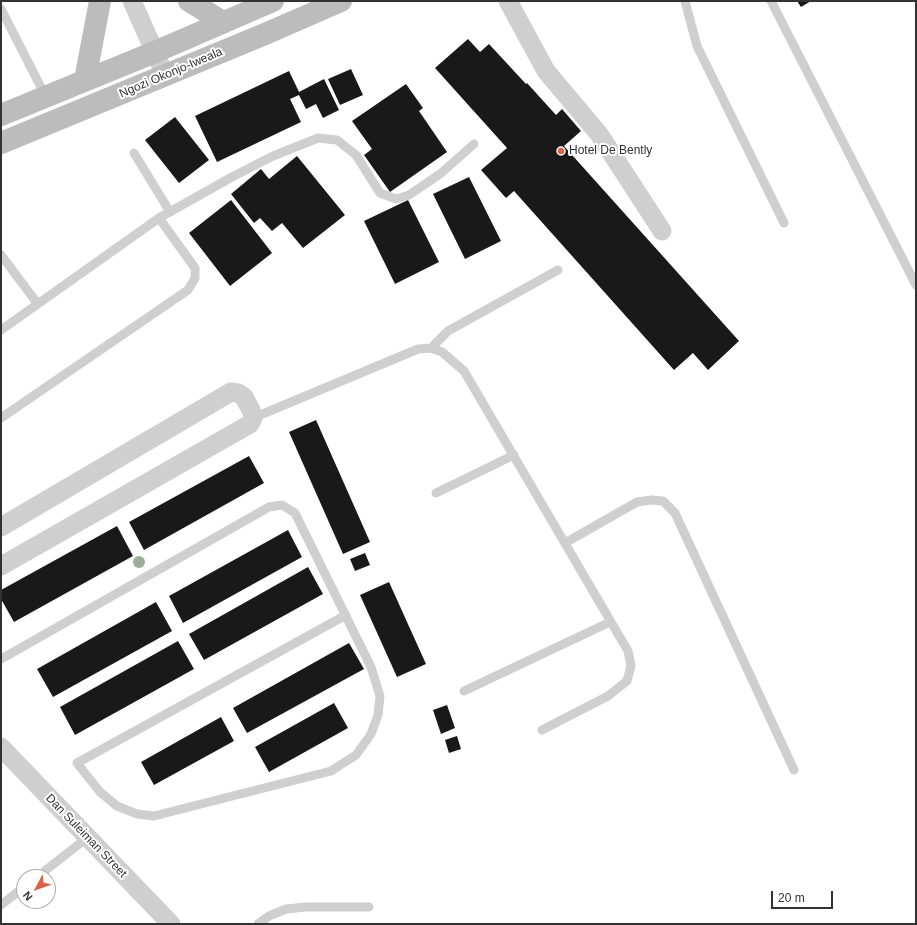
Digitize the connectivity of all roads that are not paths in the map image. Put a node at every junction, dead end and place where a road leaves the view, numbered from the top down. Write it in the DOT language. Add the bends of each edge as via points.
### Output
graph roads {
  1 [pos="100,1"];
  2 [pos="132,1"];
  3 [pos="189,1"];
  4 [pos="273,1"];
  5 [pos="342,1"];
  6 [pos="508,1"];
  7 [pos="685,1"];
  8 [pos="771,1"];
  9 [pos="1,9"];
  10 [pos="223,22"];
  11 [pos="155,52"];
  12 [pos="165,75"];
  13 [pos="85,80"];
  14 [pos="46,97"];
  15 [pos="1,115"];
  16 [pos="1,143"];
  17 [pos="474,144"];
  18 [pos="134,153"];
  19 [pos="170,212"];
  20 [pos="159,218"];
  21 [pos="784,224"];
  22 [pos="662,231"];
  23 [pos="1,255"];
  24 [pos="558,270"];
  25 [pos="916,285"];
  26 [pos="37,303"];
  27 [pos="1,330"];
  28 [pos="431,348"];
  29 [pos="1,418"];
  30 [pos="253,418"];
  31 [pos="514,455"];
  32 [pos="436,493"];
  33 [pos="1,527"];
  34 [pos="565,543"];
  35 [pos="1,566"];
  36 [pos="346,615"];
  37 [pos="610,622"];
  38 [pos="1,659"];
  39 [pos="464,691"];
  40 [pos="542,730"];
  41 [pos="1,747"];
  42 [pos="794,770"];
  43 [pos="88,837"];
  44 [pos="47,869"];
  45 [pos="16,893"];
  46 [pos="1,905"];
  47 [pos="369,907"];
  48 [pos="171,924"];
  49 [pos="258,924"];
  1 -- 13 [label="street"];
  2 -- 11 [label="street"];
  3 -- 10 [label="street"];
  4 -- 10 [label="street"];
  5 -- 12 [label="street, Ngozi Okonjo-Iweala"];
  6 -- 22 [label="street" via="546,71 599,134"];
  7 -- 21 [label="lane" via="697,46"];
  8 -- 25 [label="lane"];
  9 -- 14 [label="lane"];
  10 -- 11 [label="street"];
  11 -- 12 [label="street"];
  11 -- 13 [label="street"];
  12 -- 16 [label="street, Ngozi Okonjo-Iweala"];
  13 -- 14 [label="street"];
  14 -- 15 [label="street"];
  17 -- 19 [label="lane" via="440,174 409,196 396,199 380,193 356,155 336,140 318,138 273,156"];
  18 -- 19 [label="lane"];
  19 -- 20 [label="lane"];
  20 -- 26 [label="lane"];
  20 -- 29 [label="lane" via="195,268 195,278 188,290"];
  23 -- 26 [label="lane"];
  24 -- 28 [label="lane" via="448,331"];
  26 -- 27 [label="lane"];
  28 -- 30 [label="lane" via="418,349"];
  28 -- 31 [label="lane" via="442,352 464,371"];
  30 -- 33 [label="street" via="244,397 231,392"];
  30 -- 35 [label="street" via="250,424"];
  31 -- 32 [label="lane"];
  31 -- 34 [label="lane"];
  34 -- 37 [label="lane"];
  34 -- 42 [label="lane" via="638,502 663,501 675,513"];
  36 -- 36 [label="lane" via="371,667 380,696 378,715 371,734 356,755 331,771 154,816 137,814 117,806 100,792 78,763"];
  36 -- 38 [label="lane" via="295,513 282,505 269,507"];
  37 -- 39 [label="lane"];
  37 -- 40 [label="lane" via="628,651 631,666 627,681 608,696"];
  41 -- 43 [label="street, Dan Suleiman Street"];
  43 -- 44 [label="lane"];
  43 -- 48 [label="street, Dan Suleiman Street"];
  45 -- 46 [label="lane"];
  47 -- 49 [label="lane" via="286,909"];
}
